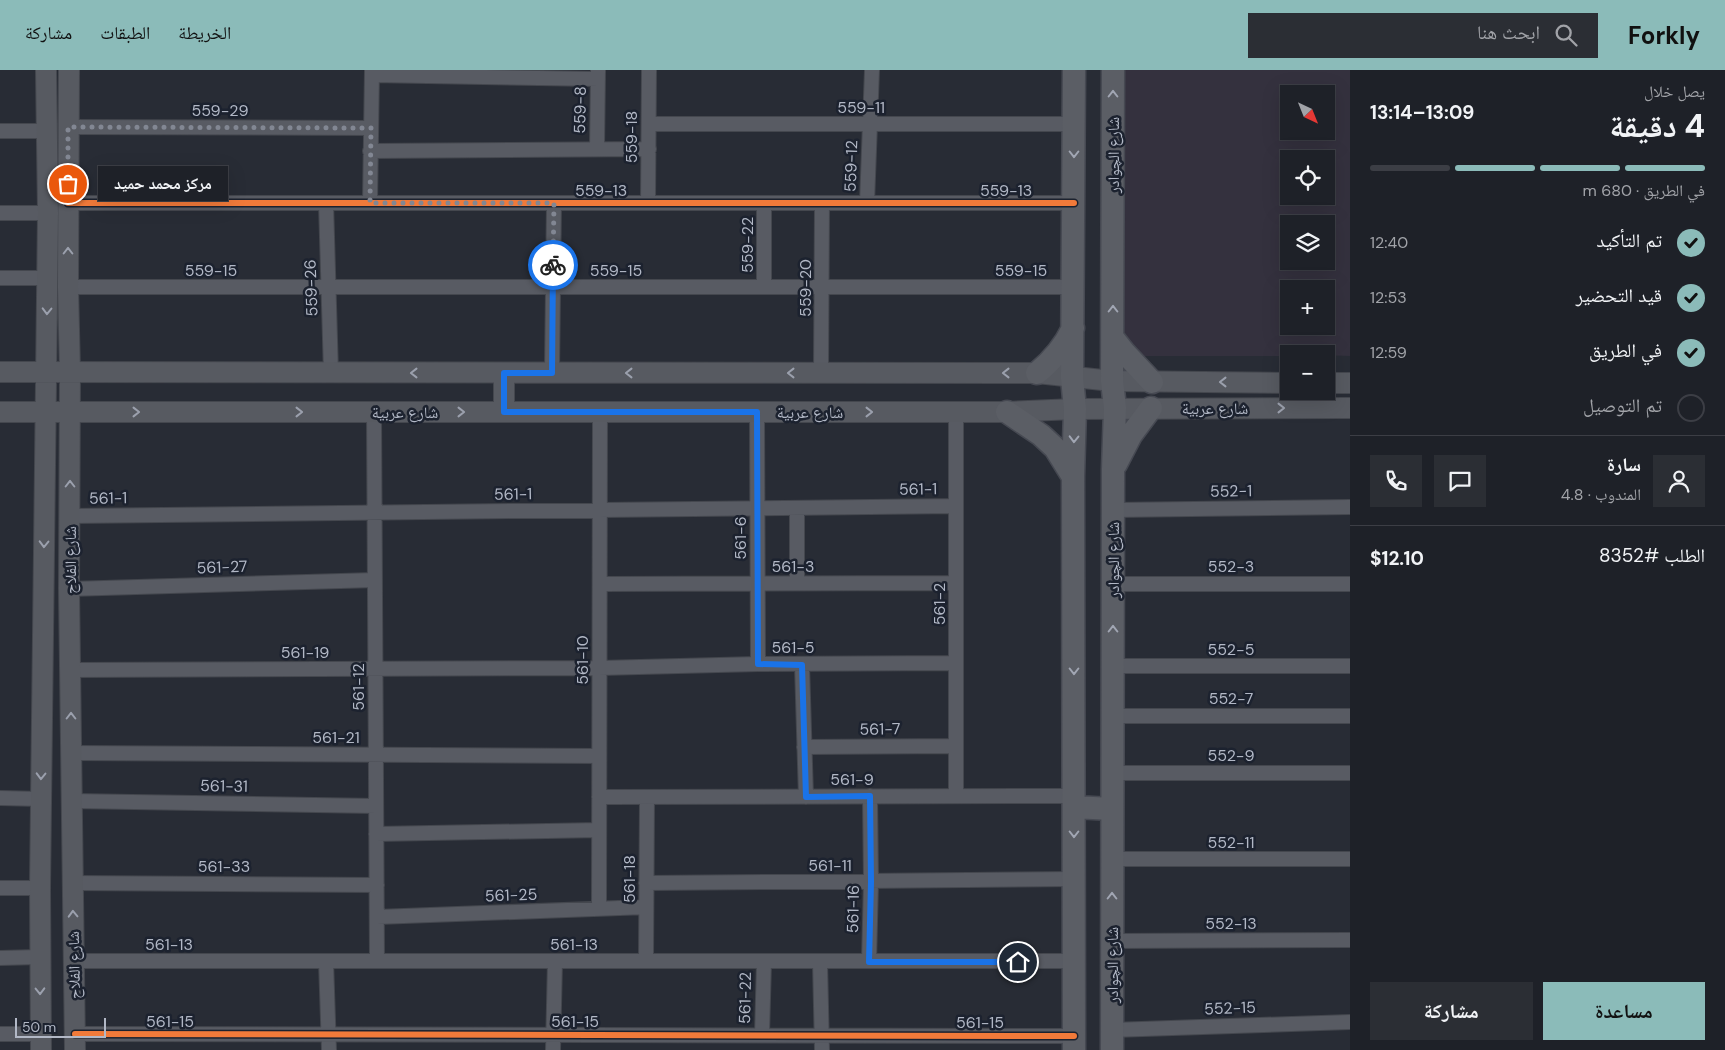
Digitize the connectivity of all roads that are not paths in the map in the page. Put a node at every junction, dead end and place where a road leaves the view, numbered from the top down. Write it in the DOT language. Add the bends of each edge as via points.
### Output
graph roads {
  1 [pos="46,70"];
  2 [pos="69,70"];
  3 [pos="649,70"];
  4 [pos="872,70"];
  5 [pos="1074,70"];
  6 [pos="1113,70"];
  7 [pos="372,73"];
  8 [pos="598,74"];
  9 [pos="649,124"];
  10 [pos="1074,124"];
  11 [pos="870,125"];
  12 [pos="68,127"];
  13 [pos="371,128"];
  14 [pos="0,131"];
  15 [pos="47,131"];
  16 [pos="649,149"];
  17 [pos="597,150"];
  18 [pos="370,151"];
  19 [pos="68,203"];
  20 [pos="326,203"];
  21 [pos="370,203"];
  22 [pos="554,203"];
  23 [pos="648,203"];
  24 [pos="764,203"];
  25 [pos="822,203"];
  26 [pos="867,203"];
  27 [pos="1074,203"];
  28 [pos="0,213"];
  29 [pos="48,213"];
  30 [pos="0,278"];
  31 [pos="47,278"];
  32 [pos="68,287"];
  33 [pos="328,287"];
  34 [pos="552,287"];
  35 [pos="764,287"];
  36 [pos="823,287"];
  37 [pos="1073,287"];
  38 [pos="1073,328"];
  39 [pos="69,337"];
  40 [pos="1113,338"];
  41 [pos="46,343"];
  42 [pos="4,372"];
  43 [pos="46,372"];
  44 [pos="70,372"];
  45 [pos="110,372"];
  46 [pos="331,372"];
  47 [pos="504,373"];
  48 [pos="552,373"];
  49 [pos="822,373"];
  50 [pos="1037,373"];
  51 [pos="1072,378"];
  52 [pos="1112,381"];
  53 [pos="1152,382"];
  54 [pos="1280,383"];
  55 [pos="1335,383"];
  56 [pos="1350,383"];
  57 [pos="1115,408"];
  58 [pos="1151,408"];
  59 [pos="1350,408"];
  60 [pos="1075,409"];
  61 [pos="0,412"];
  62 [pos="46,412"];
  63 [pos="70,412"];
  64 [pos="112,412"];
  65 [pos="374,412"];
  66 [pos="504,412"];
  67 [pos="600,412"];
  68 [pos="757,412"];
  69 [pos="956,412"];
  70 [pos="1007,412"];
  71 [pos="45,446"];
  72 [pos="70,447"];
  73 [pos="1113,469"];
  74 [pos="1073,477"];
  75 [pos="956,506"];
  76 [pos="1350,507"];
  77 [pos="797,508"];
  78 [pos="757,509"];
  79 [pos="600,510"];
  80 [pos="1113,510"];
  81 [pos="374,513"];
  82 [pos="70,516"];
  83 [pos="375,580"];
  84 [pos="956,583"];
  85 [pos="600,584"];
  86 [pos="758,584"];
  87 [pos="797,584"];
  88 [pos="1113,584"];
  89 [pos="1350,584"];
  90 [pos="69,590"];
  91 [pos="956,663"];
  92 [pos="758,664"];
  93 [pos="802,665"];
  94 [pos="1113,666"];
  95 [pos="1350,666"];
  96 [pos="600,668"];
  97 [pos="71,670"];
  98 [pos="375,670"];
  99 [pos="1112,716"];
  100 [pos="1350,716"];
  101 [pos="956,746"];
  102 [pos="804,747"];
  103 [pos="72,753"];
  104 [pos="376,755"];
  105 [pos="599,756"];
  106 [pos="1112,773"];
  107 [pos="1350,773"];
  108 [pos="870,796"];
  109 [pos="956,796"];
  110 [pos="599,797"];
  111 [pos="647,797"];
  112 [pos="806,797"];
  113 [pos="0,798"];
  114 [pos="41,799"];
  115 [pos="72,801"];
  116 [pos="1074,802"];
  117 [pos="376,806"];
  118 [pos="1112,809"];
  119 [pos="599,830"];
  120 [pos="376,834"];
  121 [pos="1112,859"];
  122 [pos="1350,859"];
  123 [pos="1074,879"];
  124 [pos="871,882"];
  125 [pos="72,883"];
  126 [pos="646,883"];
  127 [pos="376,885"];
  128 [pos="0,888"];
  129 [pos="40,888"];
  130 [pos="646,907"];
  131 [pos="599,909"];
  132 [pos="377,917"];
  133 [pos="1350,940"];
  134 [pos="1112,941"];
  135 [pos="39,957"];
  136 [pos="0,958"];
  137 [pos="75,961"];
  138 [pos="326,961"];
  139 [pos="377,961"];
  140 [pos="554,961"];
  141 [pos="646,962"];
  142 [pos="764,962"];
  143 [pos="820,962"];
  144 [pos="869,962"];
  145 [pos="1074,962"];
  146 [pos="1350,1022"];
  147 [pos="0,1034"];
  148 [pos="328,1035"];
  149 [pos="553,1035"];
  150 [pos="762,1035"];
  151 [pos="822,1036"];
  152 [pos="1112,1040"];
  153 [pos="41,1042"];
  154 [pos="75,1042"];
  155 [pos="1074,1043"];
  156 [pos="328,1050"];
  157 [pos="552,1050"];
  158 [pos="822,1050"];
  1 -- 15 [label="main road, شارع الفلاح"];
  2 -- 12 [label="main road, شارع الفلاح"];
  3 -- 9 [label="street, 559-18"];
  4 -- 11 [label="street, 559-12"];
  5 -- 10 [label="main road"];
  40 -- 6 [label="main road, شارع الچوادر, one-way"];
  7 -- 8 [label="street"];
  7 -- 13 [label="street"];
  8 -- 17 [label="street, 559-8"];
  9 -- 11 [label="street, 559-11"];
  9 -- 16 [label="street, 559-18"];
  10 -- 11 [label="street, 559-11"];
  10 -- 27 [label="main road, one-way"];
  11 -- 26 [label="street, 559-12"];
  12 -- 13 [label="street, 559-29"];
  12 -- 19 [label="main road, شارع الفلاح"];
  13 -- 18 [label="street"];
  14 -- 15 [label="street"];
  15 -- 29 [label="main road, شارع الفلاح"];
  16 -- 17 [label="street"];
  16 -- 23 [label="street, 559-18"];
  17 -- 18 [label="street"];
  18 -- 21 [label="street"];
  19 -- 20 [label="street, 559-13"];
  32 -- 19 [label="main road, شارع الفلاح, one-way"];
  20 -- 21 [label="street, 559-13"];
  20 -- 33 [label="street, 559-26"];
  21 -- 22 [label="street, 559-13"];
  22 -- 23 [label="street, 559-13"];
  22 -- 34 [label="street"];
  23 -- 24 [label="street, 559-13"];
  24 -- 25 [label="street, 559-13"];
  24 -- 35 [label="street, 559-22"];
  25 -- 26 [label="street, 559-13"];
  25 -- 36 [label="street, 559-20"];
  26 -- 27 [label="street, 559-13"];
  27 -- 37 [label="main road"];
  28 -- 29 [label="street"];
  29 -- 31 [label="main road, شارع الفلاح"];
  30 -- 31 [label="street"];
  31 -- 41 [label="main road, شارع الفلاح, one-way"];
  32 -- 33 [label="street, 559-15"];
  32 -- 39 [label="main road, شارع الفلاح"];
  33 -- 34 [label="street, 559-15"];
  33 -- 46 [label="street, 559-26"];
  34 -- 35 [label="street, 559-15"];
  34 -- 48 [label="street"];
  35 -- 36 [label="street, 559-15"];
  36 -- 37 [label="street, 559-15"];
  36 -- 49 [label="street, 559-20"];
  37 -- 38 [label="main road"];
  38 -- 50 [label="main road" via="1065,345"];
  38 -- 51 [label="main road"];
  39 -- 44 [label="main road, شارع الفلاح"];
  39 -- 45 [label="main road" via="92,368"];
  40 -- 52 [label="main road, شارع الچوادر"];
  40 -- 53 [label="main road"];
  41 -- 42 [label="main road" via="37,358 22,369"];
  41 -- 43 [label="main road, شارع الفلاح"];
  42 -- 43 [label="main road, شارع عربية"];
  43 -- 44 [label="main road, شارع عربية"];
  43 -- 62 [label="main road, شارع الفلاح"];
  44 -- 45 [label="main road, شارع عربية"];
  44 -- 63 [label="main road, شارع الفلاح"];
  45 -- 46 [label="main road, شارع عربية"];
  47 -- 46 [label="main road, شارع عربية, one-way"];
  47 -- 48 [label="main road, شارع عربية"];
  47 -- 66 [label="main road"];
  49 -- 48 [label="main road, شارع عربية, one-way"];
  50 -- 49 [label="main road, شارع عربية, one-way"];
  50 -- 51 [label="main road, شارع عربية"];
  51 -- 52 [label="main road, شارع عربية"];
  51 -- 60 [label="main road"];
  52 -- 53 [label="main road, شارع عربية"];
  52 -- 57 [label="main road, شارع الچوادر"];
  54 -- 53 [label="main road, شارع عربية, one-way"];
  55 -- 56 [label="main road"];
  57 -- 58 [label="main road, شارع عربية"];
  57 -- 60 [label="main road, شارع عربية"];
  57 -- 73 [label="main road, شارع الچوادر"];
  58 -- 59 [label="main road, شارع عربية, one-way"];
  58 -- 73 [label="main road" via="1131,435"];
  60 -- 70 [label="main road, شارع عربية"];
  60 -- 74 [label="main road, one-way"];
  61 -- 62 [label="main road, شارع عربية"];
  61 -- 71 [label="main road" via="16,416"];
  62 -- 63 [label="main road, شارع عربية"];
  62 -- 71 [label="main road, شارع الفلاح"];
  63 -- 64 [label="main road, شارع عربية"];
  63 -- 72 [label="main road, شارع الفلاح"];
  64 -- 65 [label="main road, شارع عربية, one-way"];
  64 -- 72 [label="main road" via="90,422 76,434"];
  65 -- 66 [label="main road, شارع عربية, one-way"];
  65 -- 81 [label="street, 561-12"];
  66 -- 67 [label="main road, شارع عربية"];
  67 -- 68 [label="main road, شارع عربية"];
  67 -- 79 [label="street, 561-10"];
  68 -- 69 [label="main road, شارع عربية, one-way"];
  68 -- 78 [label="street, 561-6"];
  69 -- 70 [label="main road, شارع عربية"];
  69 -- 75 [label="street, 561-2"];
  70 -- 74 [label="main road" via="1055,448"];
  71 -- 114 [label="main road, شارع الفلاح, one-way"];
  82 -- 72 [label="main road, شارع الفلاح, one-way"];
  73 -- 80 [label="main road, شارع الچوادر"];
  74 -- 116 [label="main road, one-way"];
  75 -- 77 [label="street, 561-1"];
  75 -- 84 [label="street, 561-2"];
  76 -- 80 [label="street, 552-1"];
  77 -- 78 [label="street, 561-1"];
  77 -- 87 [label="street"];
  78 -- 79 [label="street, 561-1"];
  78 -- 86 [label="street, 561-6"];
  79 -- 81 [label="street, 561-1"];
  79 -- 85 [label="street, 561-10"];
  80 -- 88 [label="main road, شارع الچوادر"];
  81 -- 82 [label="street, 561-1"];
  81 -- 83 [label="street, 561-12"];
  82 -- 90 [label="main road, شارع الفلاح"];
  83 -- 90 [label="street, 561-27"];
  83 -- 98 [label="street, 561-12"];
  84 -- 87 [label="street, 561-3"];
  84 -- 91 [label="street, 561-2"];
  85 -- 86 [label="street, 561-3"];
  85 -- 96 [label="street, 561-10"];
  86 -- 87 [label="street, 561-3"];
  86 -- 92 [label="street, 561-6"];
  88 -- 89 [label="street, 552-3"];
  94 -- 88 [label="main road, شارع الچوادر, one-way"];
  90 -- 97 [label="main road, شارع الفلاح"];
  91 -- 93 [label="street, 561-5"];
  91 -- 101 [label="street, 561-2"];
  92 -- 93 [label="street, 561-5"];
  92 -- 96 [label="street, 561-5"];
  93 -- 102 [label="street"];
  94 -- 95 [label="street, 552-5"];
  94 -- 99 [label="main road, شارع الچوادر"];
  96 -- 98 [label="street, 561-19"];
  96 -- 105 [label="street, 561-10"];
  97 -- 98 [label="street, 561-19"];
  103 -- 97 [label="main road, شارع الفلاح, one-way"];
  98 -- 104 [label="street, 561-12"];
  99 -- 100 [label="street, 552-7"];
  99 -- 106 [label="main road, شارع الچوادر"];
  101 -- 102 [label="street, 561-7"];
  101 -- 109 [label="street, 561-2"];
  102 -- 112 [label="street"];
  103 -- 104 [label="street, 561-21"];
  103 -- 115 [label="main road, شارع الفلاح"];
  104 -- 105 [label="street, 561-21"];
  104 -- 117 [label="street, 561-12"];
  105 -- 110 [label="street, 561-10"];
  106 -- 107 [label="street, 552-9"];
  106 -- 118 [label="main road, شارع الچوادر"];
  108 -- 109 [label="street, 561-9"];
  108 -- 112 [label="street, 561-9"];
  108 -- 124 [label="street, 561-16"];
  109 -- 116 [label="street, 561-9"];
  110 -- 111 [label="street, 561-9"];
  110 -- 119 [label="street, 561-10"];
  111 -- 112 [label="street, 561-9"];
  111 -- 126 [label="street, 561-18"];
  113 -- 114 [label="street"];
  114 -- 129 [label="main road, شارع الفلاح"];
  115 -- 117 [label="street, 561-31"];
  115 -- 125 [label="main road, شارع الفلاح"];
  116 -- 118 [label="main road"];
  116 -- 123 [label="main road, one-way"];
  117 -- 120 [label="street, 561-12"];
  118 -- 121 [label="main road, شارع الچوادر"];
  119 -- 120 [label="street"];
  119 -- 131 [label="street, 561-10"];
  120 -- 127 [label="street, 561-12"];
  121 -- 122 [label="street, 552-11"];
  134 -- 121 [label="main road, شارع الچوادر, one-way"];
  123 -- 124 [label="street, 561-11"];
  123 -- 145 [label="main road"];
  124 -- 126 [label="street, 561-11"];
  124 -- 144 [label="street, 561-16"];
  125 -- 127 [label="street, 561-33"];
  137 -- 125 [label="main road, شارع الفلاح, one-way"];
  126 -- 130 [label="street, 561-18"];
  127 -- 132 [label="street, 561-12"];
  128 -- 129 [label="street"];
  129 -- 135 [label="main road, شارع الفلاح"];
  130 -- 131 [label="street, 561-25"];
  130 -- 141 [label="street, 561-18"];
  131 -- 132 [label="street, 561-25"];
  132 -- 139 [label="street, 561-12"];
  133 -- 134 [label="street, 552-13"];
  134 -- 152 [label="main road, شارع الچوادر"];
  135 -- 136 [label="street"];
  135 -- 153 [label="main road, شارع الفلاح, one-way"];
  137 -- 138 [label="street, 561-13"];
  137 -- 154 [label="main road, شارع الفلاح"];
  138 -- 139 [label="street, 561-13"];
  138 -- 148 [label="street"];
  139 -- 140 [label="street, 561-13"];
  140 -- 141 [label="street, 561-13"];
  140 -- 149 [label="street"];
  141 -- 142 [label="street, 561-13"];
  142 -- 143 [label="street, 561-13"];
  142 -- 150 [label="street, 561-22"];
  143 -- 144 [label="street, 561-13"];
  143 -- 151 [label="street"];
  144 -- 145 [label="street, 561-13"];
  145 -- 155 [label="main road"];
  146 -- 152 [label="street, 552-15"];
  147 -- 153 [label="street"];
  148 -- 149 [label="street, 561-15"];
  148 -- 154 [label="street, 561-15"];
  148 -- 156 [label="street"];
  149 -- 150 [label="street, 561-15"];
  149 -- 157 [label="street"];
  150 -- 151 [label="street, 561-15"];
  151 -- 155 [label="street, 561-15"];
  151 -- 158 [label="street"];
}
